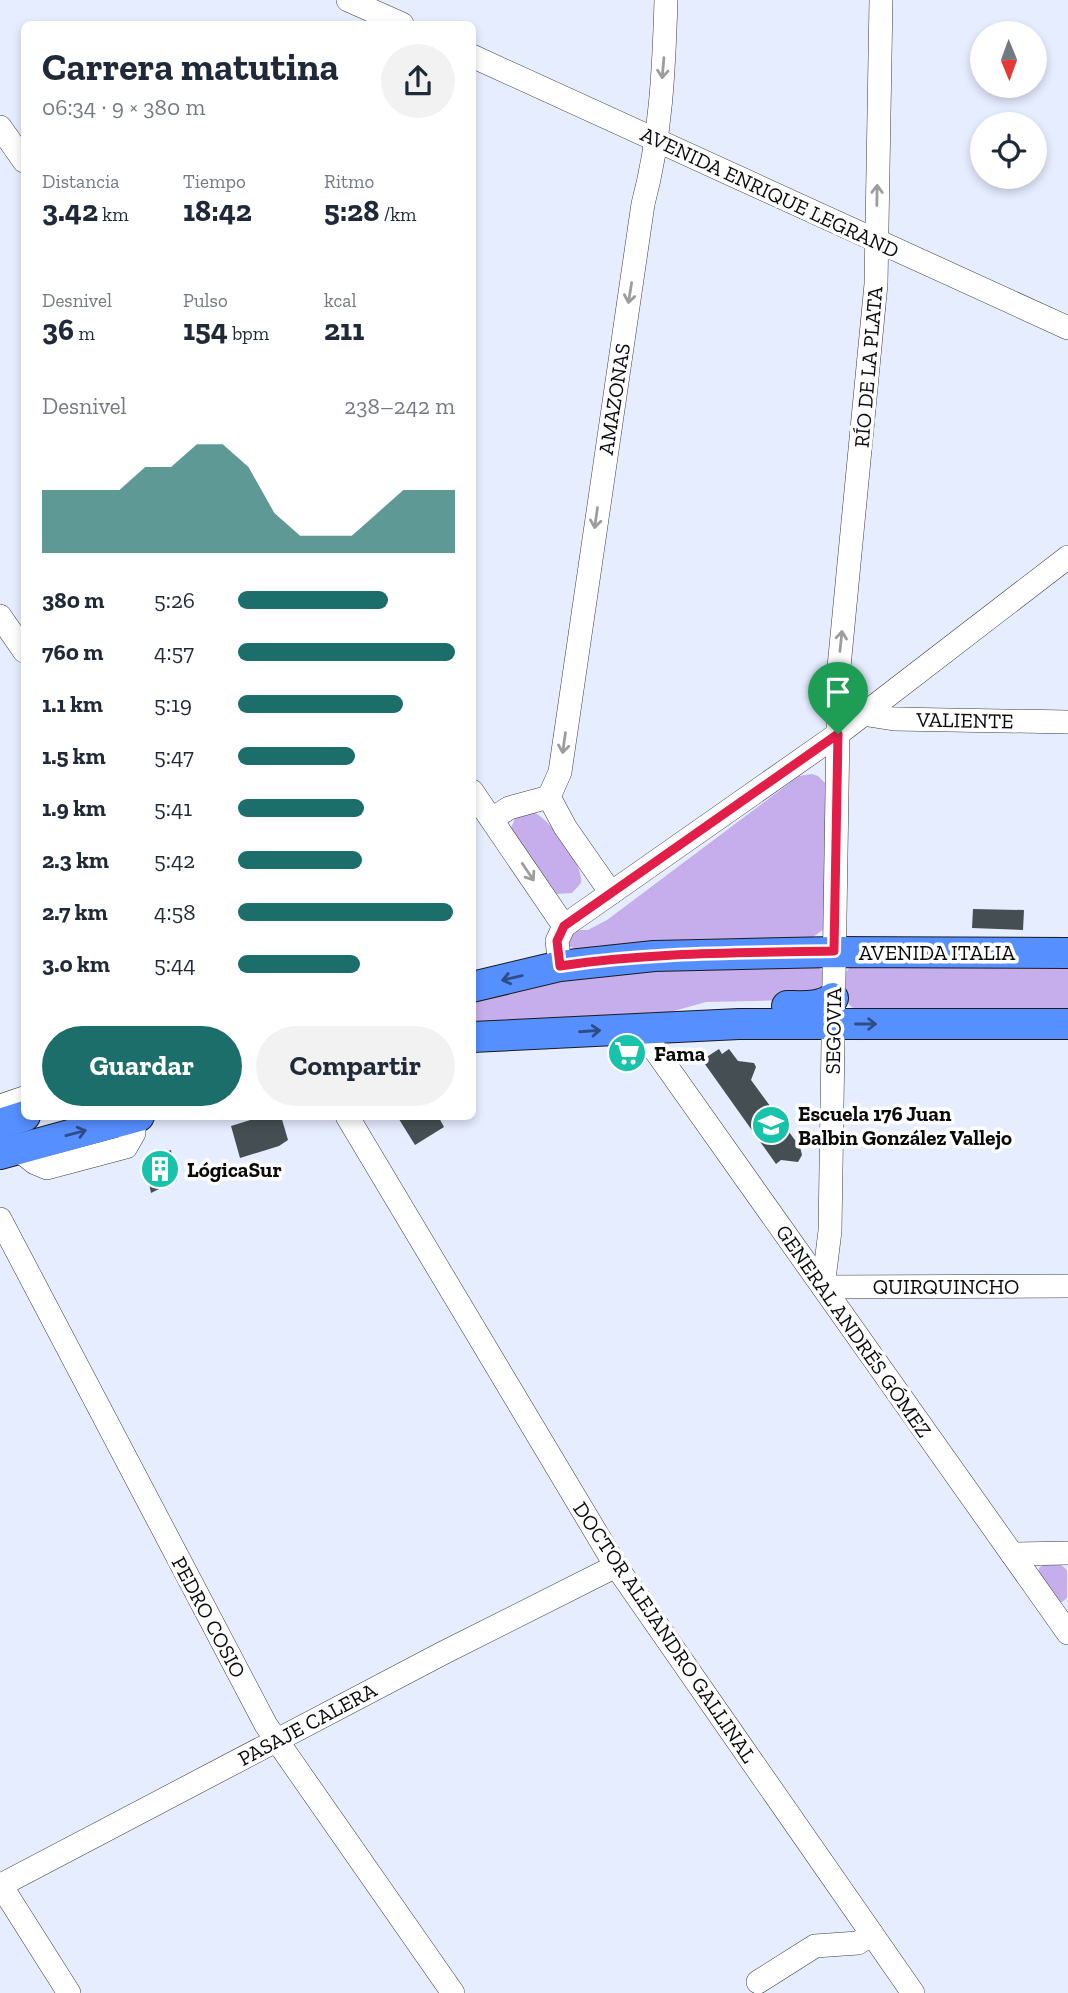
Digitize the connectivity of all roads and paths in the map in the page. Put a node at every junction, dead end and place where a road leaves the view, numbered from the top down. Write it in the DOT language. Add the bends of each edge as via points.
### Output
graph roads {
  1 [pos="348,0"];
  2 [pos="666,0"];
  3 [pos="881,0"];
  4 [pos="392,17"];
  5 [pos="476,58"];
  6 [pos="0,127"];
  7 [pos="656,140"];
  8 [pos="21,157"];
  9 [pos="876,241"];
  10 [pos="1068,328"];
  11 [pos="1068,557"];
  12 [pos="0,616"];
  13 [pos="21,647"];
  14 [pos="862,714"];
  15 [pos="1068,722"];
  16 [pos="838,734"];
  17 [pos="476,797"];
  18 [pos="549,797"];
  19 [pos="492,819"];
  20 [pos="611,893"];
  21 [pos="564,926"];
  22 [pos="834,951"];
  23 [pos="1068,954"];
  24 [pos="560,966"];
  25 [pos="476,986"];
  26 [pos="833,1011"];
  27 [pos="1068,1024"];
  28 [pos="644,1028"];
  29 [pos="476,1037"];
  30 [pos="21,1099"];
  31 [pos="0,1106"];
  32 [pos="21,1118"];
  33 [pos="125,1120"];
  34 [pos="349,1120"];
  35 [pos="0,1124"];
  36 [pos="9,1151"];
  37 [pos="0,1219"];
  38 [pos="1068,1286"];
  39 [pos="823,1287"];
  40 [pos="1068,1553"];
  41 [pos="1012,1554"];
  42 [pos="616,1566"];
  43 [pos="1068,1633"];
  44 [pos="277,1740"];
  45 [pos="0,1885"];
  46 [pos="872,1934"];
  47 [pos="758,1982"];
  48 [pos="62,1989"];
  49 [pos="453,1993"];
  50 [pos="913,1993"];
  1 -- 4 [label="street"];
  2 -- 7 [label="street, AMAZONAS, one-way"];
  9 -- 3 [label="street, RÍO DE LA PLATA, one-way"];
  5 -- 7 [label="street, AVENIDA ENRIQUE LEGRAND"];
  6 -- 8 [label="street"];
  7 -- 9 [label="street, AVENIDA ENRIQUE LEGRAND"];
  7 -- 18 [label="street, AMAZONAS, one-way" via="559,772"];
  9 -- 10 [label="street, AVENIDA ENRIQUE LEGRAND"];
  16 -- 9 [label="street, RÍO DE LA PLATA, one-way" via="839,667 876,285"];
  11 -- 14 [label="street"];
  12 -- 13 [label="street"];
  14 -- 15 [label="street, VALIENTE" via="894,719"];
  14 -- 16 [label="street"];
  16 -- 20 [label="street"];
  16 -- 22 [label="street, SEGOVIA"];
  17 -- 19 [label="street"];
  18 -- 19 [label="street" via="509,808"];
  18 -- 20 [label="street"];
  19 -- 21 [label="street, one-way"];
  20 -- 21 [label="street"];
  21 -- 24 [label="street" via="557,941"];
  22 -- 23 [label="main road, AVENIDA ITALIA"];
  22 -- 24 [label="main road, AVENIDA ITALIA" via="654,956"];
  22 -- 26 [label="street, SEGOVIA"];
  24 -- 25 [label="main road, AVENIDA ITALIA, one-way"];
  26 -- 27 [label="main road, one-way"];
  26 -- 28 [label="main road"];
  26 -- 39 [label="street, SEGOVIA" via="830,1231"];
  29 -- 28 [label="main road, one-way"];
  28 -- 39 [label="street, GENERAL ANDRÉS GÓMEZ" via="655,1051"];
  30 -- 31 [label="street"];
  32 -- 35 [label="main road"];
  36 -- 33 [label="main road, one-way"];
  34 -- 42 [label="street, DOCTOR ALEJANDRO GALLINAL"];
  37 -- 44 [label="street, PEDRO COSIO"];
  38 -- 39 [label="street, QUIRQUINCHO"];
  39 -- 41 [label="street, GENERAL ANDRÉS GÓMEZ"];
  40 -- 41 [label="street"];
  41 -- 43 [label="street, GENERAL ANDRÉS GÓMEZ"];
  42 -- 44 [label="street, PASAJE CALERA"];
  42 -- 46 [label="street, DOCTOR ALEJANDRO GALLINAL"];
  44 -- 45 [label="street, PASAJE CALERA"];
  44 -- 49 [label="street, PEDRO COSIO"];
  45 -- 48 [label="street"];
  46 -- 47 [label="street" via="858,1943 815,1946"];
  46 -- 50 [label="street, DOCTOR ALEJANDRO GALLINAL"];
}
